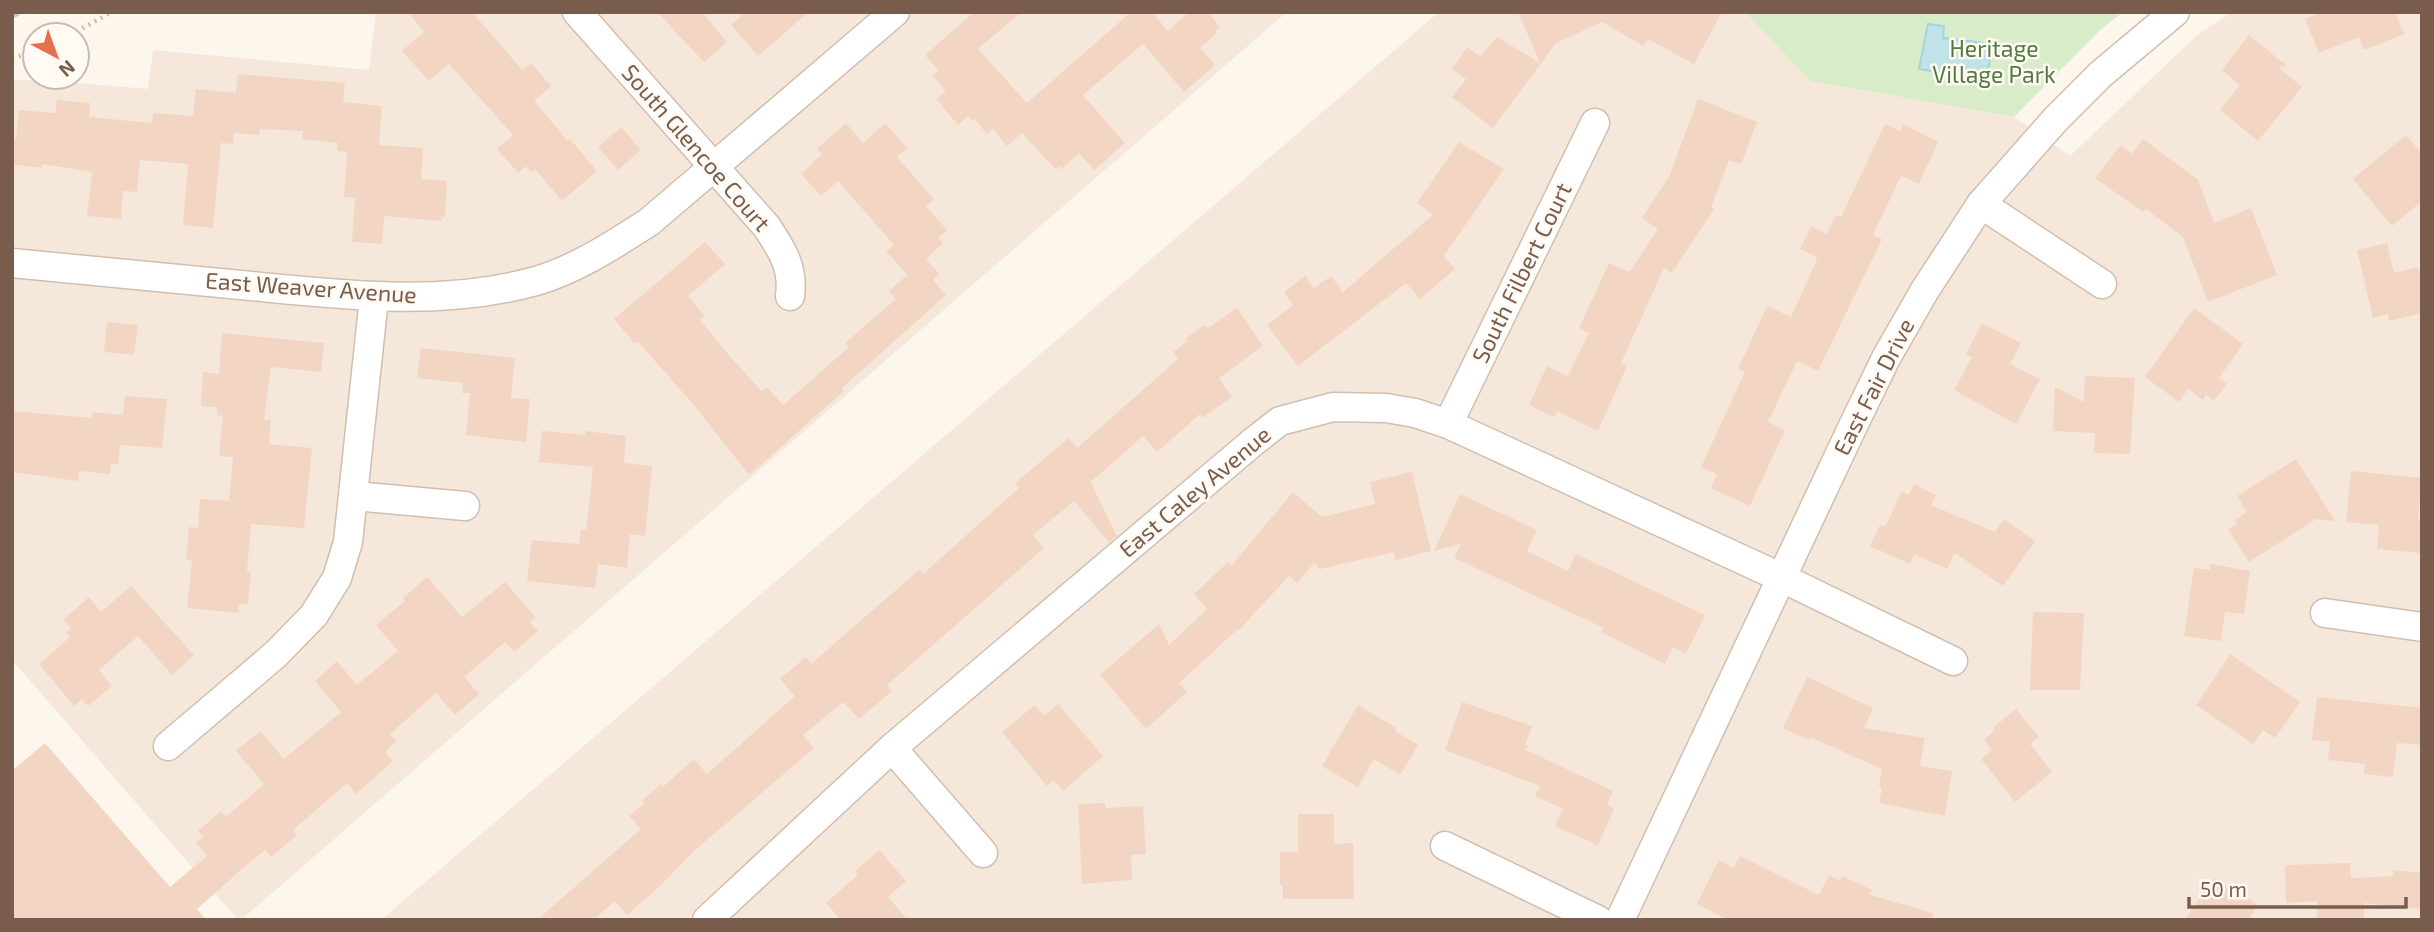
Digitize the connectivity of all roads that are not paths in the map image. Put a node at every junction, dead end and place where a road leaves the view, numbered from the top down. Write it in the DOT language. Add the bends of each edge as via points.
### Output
graph roads {
  1 [pos="577,12"];
  2 [pos="2175,12"];
  3 [pos="889,14"];
  4 [pos="1595,123"];
  5 [pos="715,167"];
  6 [pos="1981,204"];
  7 [pos="12,263"];
  8 [pos="2102,284"];
  9 [pos="790,296"];
  10 [pos="374,298"];
  11 [pos="1448,424"];
  12 [pos="354,496"];
  13 [pos="466,506"];
  14 [pos="1780,578"];
  15 [pos="2325,613"];
  16 [pos="2422,627"];
  17 [pos="1953,661"];
  18 [pos="168,746"];
  19 [pos="892,748"];
  20 [pos="1445,846"];
  21 [pos="984,853"];
  22 [pos="707,920"];
  23 [pos="1598,920"];
  24 [pos="1620,920"];
  1 -- 5 [label="street, South Glencoe Court"];
  2 -- 6 [label="street, East Fair Drive" via="2101,74"];
  3 -- 5 [label="street, East Weaver Avenue"];
  4 -- 11 [label="street, South Filbert Court"];
  5 -- 9 [label="street, South Glencoe Court" via="783,251 792,281"];
  5 -- 10 [label="street, East Weaver Avenue" via="649,222 610,248 560,272 463,295"];
  6 -- 8 [label="street"];
  6 -- 14 [label="street, East Fair Drive" via="1886,358"];
  7 -- 10 [label="street, East Weaver Avenue"];
  10 -- 12 [label="street"];
  11 -- 14 [label="street, East Caley Avenue"];
  11 -- 19 [label="street, East Caley Avenue" via="1415,412 1360,407 1333,407 1280,421"];
  12 -- 13 [label="street"];
  12 -- 18 [label="street" via="337,578 314,615 276,654"];
  14 -- 17 [label="street"];
  14 -- 24 [label="street, East Fair Drive"];
  15 -- 16 [label="street"];
  19 -- 21 [label="street"];
  19 -- 22 [label="street, East Caley Avenue"];
  20 -- 23 [label="street"];
}
